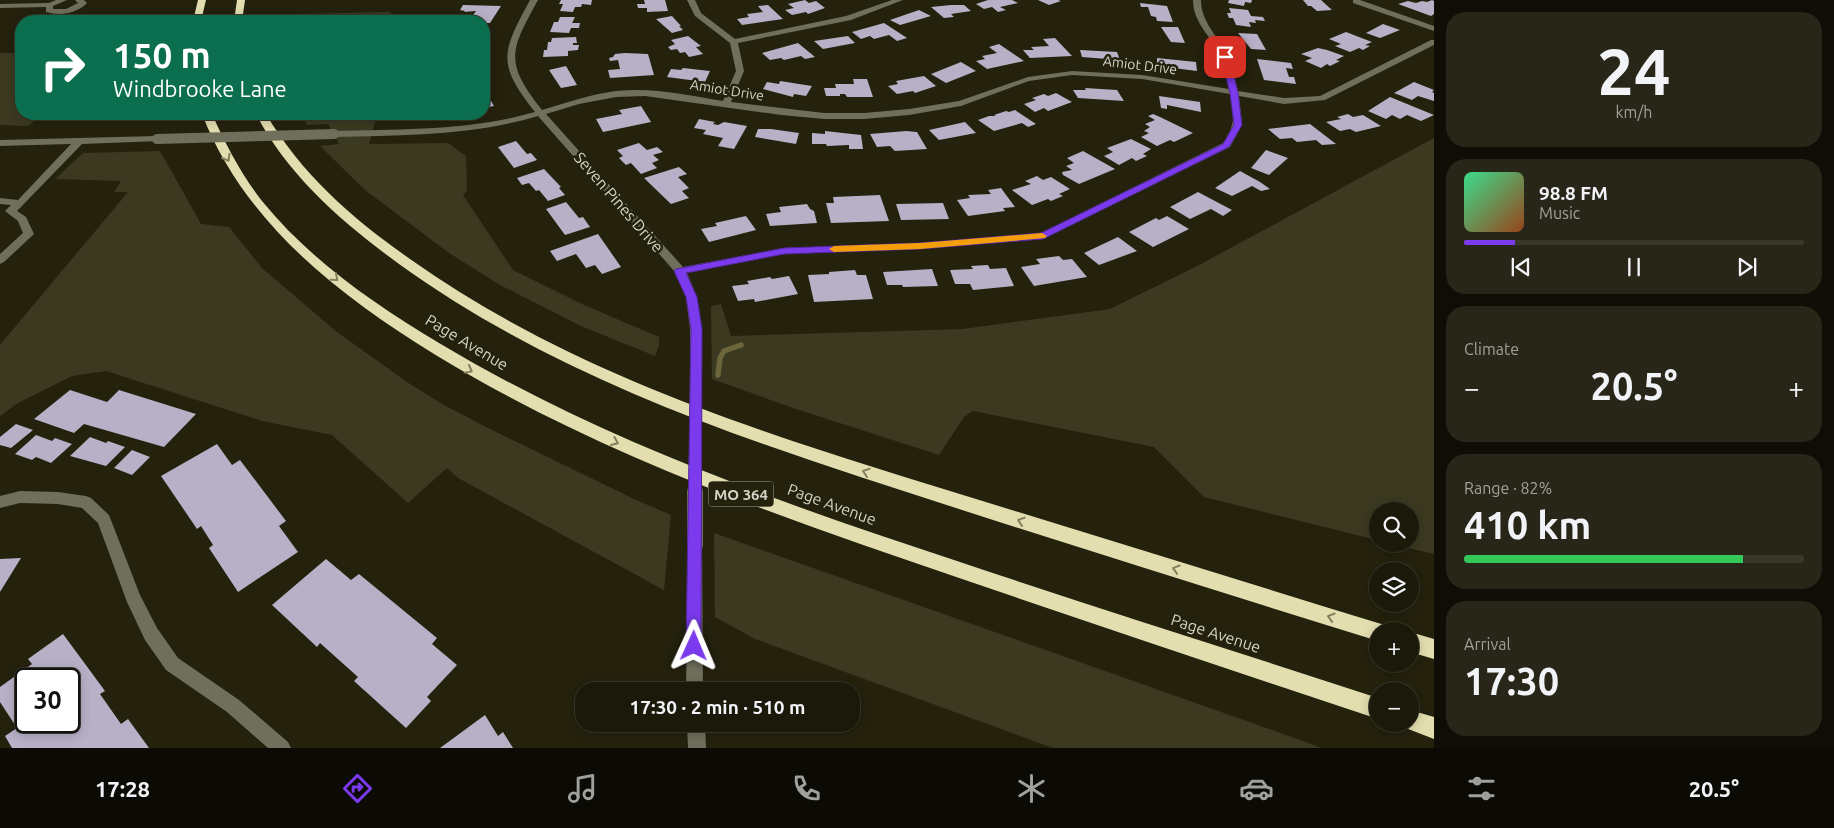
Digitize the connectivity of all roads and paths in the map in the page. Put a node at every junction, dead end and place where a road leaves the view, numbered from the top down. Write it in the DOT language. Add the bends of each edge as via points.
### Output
graph roads {
  1 [pos="63,0"];
  2 [pos="79,0"];
  3 [pos="202,0"];
  4 [pos="241,0"];
  5 [pos="534,0"];
  6 [pos="692,0"];
  7 [pos="900,0"];
  8 [pos="1197,0"];
  9 [pos="1356,1"];
  10 [pos="50,5"];
  11 [pos="0,6"];
  12 [pos="198,15"];
  13 [pos="239,15"];
  14 [pos="1434,29"];
  15 [pos="734,42"];
  16 [pos="1434,42"];
  17 [pos="1234,93"];
  18 [pos="726,103"];
  19 [pos="540,113"];
  20 [pos="210,120"];
  21 [pos="265,120"];
  22 [pos="79,141"];
  23 [pos="0,143"];
  24 [pos="0,201"];
  25 [pos="20,203"];
  26 [pos="10,212"];
  27 [pos="0,220"];
  28 [pos="0,260"];
  29 [pos="680,271"];
  30 [pos="0,502"];
  31 [pos="1369,629"];
  32 [pos="1419,645"];
  33 [pos="1434,649"];
  34 [pos="695,682"];
  35 [pos="1369,706"];
  36 [pos="1419,723"];
  37 [pos="1434,728"];
  38 [pos="696,732"];
  39 [pos="282,748"];
  40 [pos="697,748"];
  1 -- 10 [label="street"];
  2 -- 10 [label="street" via="83,2 81,5 63,11 52,11 48,8"];
  3 -- 12 [label="highway"];
  4 -- 13 [label="highway"];
  5 -- 19 [label="street, Seven Pines Drive" via="517,37 512,70"];
  6 -- 15 [label="street" via="698,14"];
  7 -- 15 [label="street" via="848,18"];
  8 -- 17 [label="street" via="1203,21 1225,57"];
  9 -- 14 [label="street"];
  10 -- 11 [label="street"];
  15 -- 18 [label="street" via="740,71"];
  16 -- 17 [label="street, Amiot Drive" via="1322,98 1284,101"];
  17 -- 18 [label="street, Amiot Drive" via="1142,77 1072,73 1028,79 960,103 864,116 781,112"];
  17 -- 29 [label="street" via="1238,125 1226,145 1043,236 920,246 784,251"];
  18 -- 19 [label="street, Amiot Drive" via="645,93 616,94"];
  19 -- 22 [label="street, Amiot Drive, bridge" via="448,131"];
  19 -- 29 [label="street, Seven Pines Drive"];
  20 -- 35 [label="highway, Page Avenue / MO 364, one-way" via="225,155 242,182 316,262 390,319 513,394 639,453 784,510"];
  31 -- 21 [label="highway, Page Avenue, one-way" via="879,476 728,424 587,366 453,296 384,248 312,184"];
  22 -- 23 [label="street, Amiot Drive"];
  22 -- 25 [label="street"];
  24 -- 25 [label="street"];
  25 -- 26 [label="street"];
  26 -- 27 [label="street"];
  26 -- 28 [label="street" via="22,219 29,234"];
  29 -- 34 [label="street, Seven Pines Drive, bridge" via="692,297 696,329"];
  30 -- 39 [label="street" via="20,497 86,502 104,520 133,597 151,634 172,664 233,706"];
  32 -- 33 [label="highway"];
  36 -- 37 [label="highway"];
  38 -- 40 [label="street"];
}
